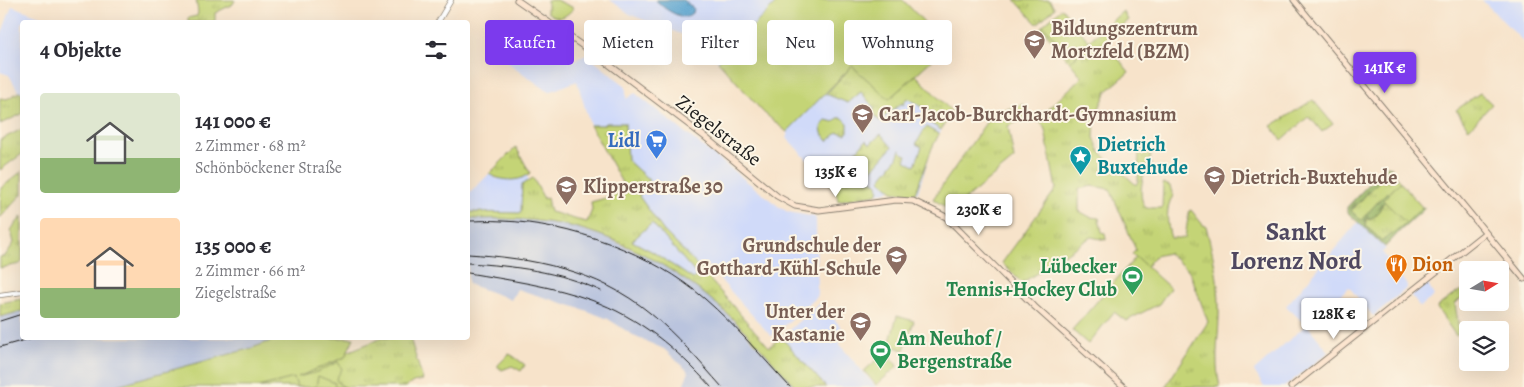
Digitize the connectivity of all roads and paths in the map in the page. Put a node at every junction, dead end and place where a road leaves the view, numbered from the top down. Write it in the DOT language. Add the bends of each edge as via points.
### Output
graph roads {
  1 [pos="451,0"];
  2 [pos="517,0"];
  3 [pos="1294,0"];
  4 [pos="439,20"];
  5 [pos="1485,233"];
  6 [pos="1524,278"];
  7 [pos="20,292"];
  8 [pos="0,295"];
  9 [pos="1124,387"];
  10 [pos="1291,387"];
  1 -- 4 [label="street"];
  2 -- 9 [label="main road, Ziegelstraße" via="607,62 790,204 820,210 909,201 924,205 946,218 1035,307"];
  3 -- 5 [label="main road"];
  5 -- 6 [label="main road"];
  5 -- 10 [label="main road"];
  7 -- 8 [label="street"];
}
